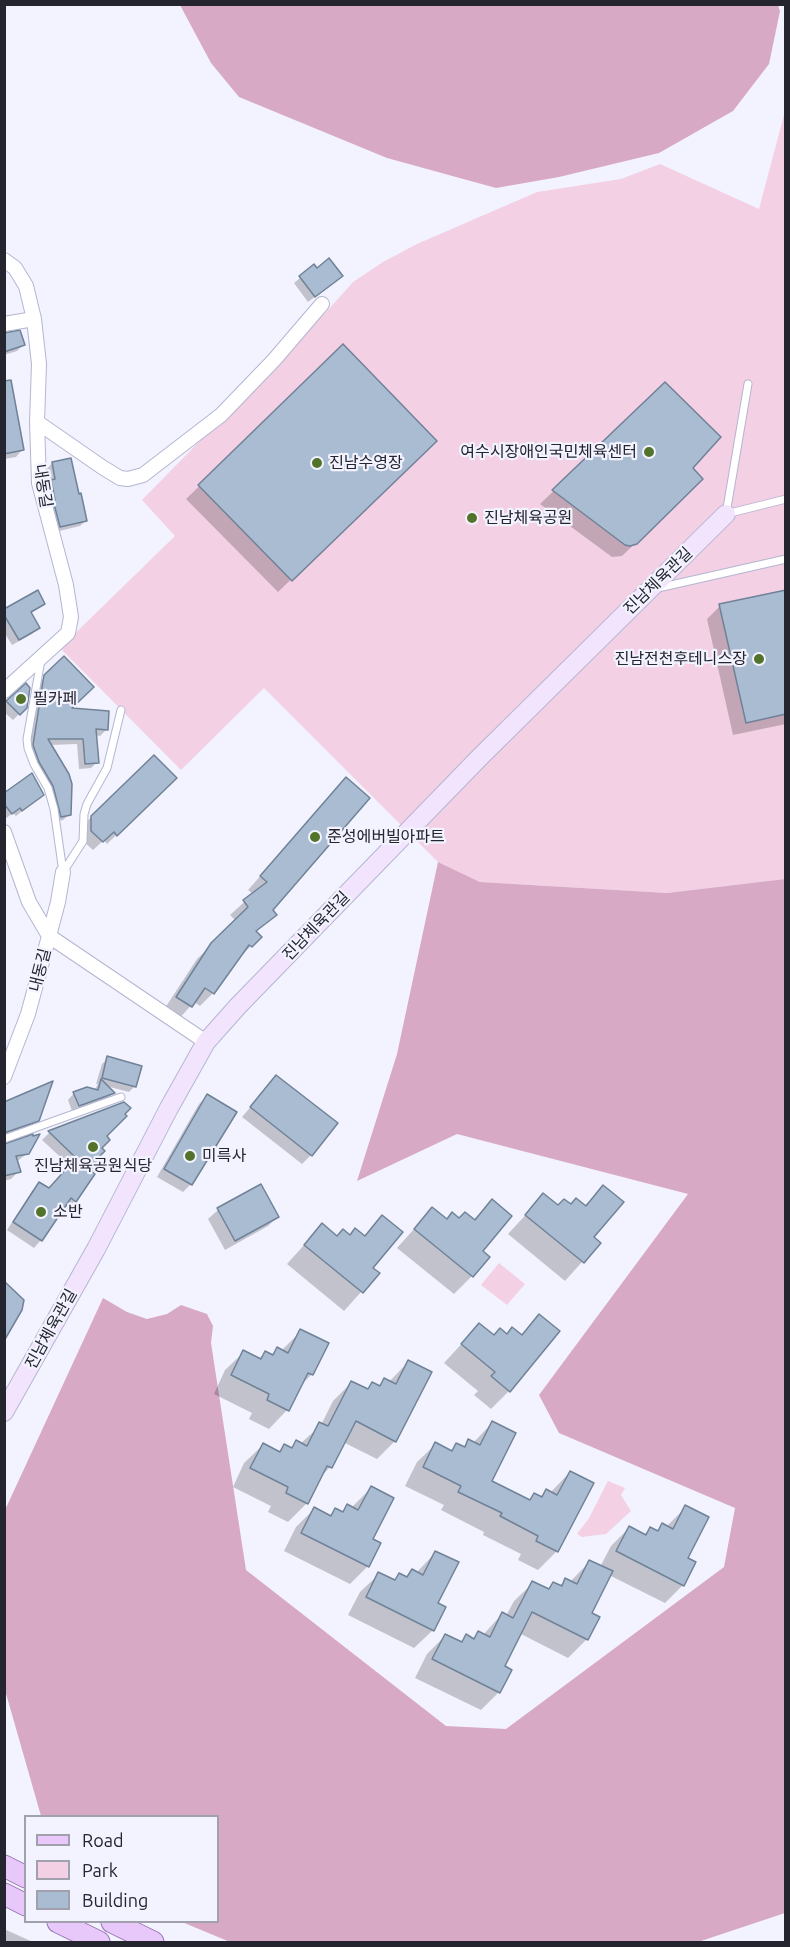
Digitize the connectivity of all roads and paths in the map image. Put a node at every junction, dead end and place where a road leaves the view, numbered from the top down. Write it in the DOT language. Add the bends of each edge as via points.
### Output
graph roads {
  1 [pos="4,260"];
  2 [pos="322,304"];
  3 [pos="34,319"];
  4 [pos="4,324"];
  5 [pos="748,384"];
  6 [pos="37,422"];
  7 [pos="786,499"];
  8 [pos="726,514"];
  9 [pos="786,559"];
  10 [pos="646,591"];
  11 [pos="42,657"];
  12 [pos="4,691"];
  13 [pos="121,710"];
  14 [pos="4,832"];
  15 [pos="63,872"];
  16 [pos="49,936"];
  17 [pos="206,1042"];
  18 [pos="4,1077"];
  19 [pos="121,1097"];
  20 [pos="4,1139"];
  21 [pos="4,1412"];
  22 [pos="4,1866"];
  23 [pos="24,1876"];
  24 [pos="4,1894"];
  25 [pos="24,1904"];
  26 [pos="60,1923"];
  27 [pos="114,1923"];
  28 [pos="99,1942"];
  29 [pos="153,1942"];
  1 -- 3 [label="street, 내동길" via="15,268 26,286"];
  2 -- 6 [label="street" via="221,415 143,475 120,478"];
  3 -- 4 [label="street"];
  3 -- 6 [label="street, 내동길" via="39,364"];
  5 -- 8 [label="lane"];
  6 -- 11 [label="street, 내동길" via="39,483 71,617 68,633"];
  7 -- 8 [label="lane"];
  8 -- 10 [label="street, 진남체육관길"];
  9 -- 10 [label="lane"];
  10 -- 17 [label="street, 진남체육관길"];
  11 -- 12 [label="street, 내동길"];
  11 -- 15 [label="lane" via="27,748 54,808"];
  13 -- 15 [label="lane" via="104,777 84,814 83,841"];
  14 -- 16 [label="street, 내동길" via="29,902"];
  15 -- 16 [label="street"];
  16 -- 17 [label="street"];
  16 -- 18 [label="street, 내동길" via="33,999"];
  17 -- 21 [label="street, 진남체육관길"];
  19 -- 20 [label="lane"];
  22 -- 23 [label="main road"];
  24 -- 25 [label="main road"];
  26 -- 28 [label="main road"];
  27 -- 29 [label="main road"];
}
